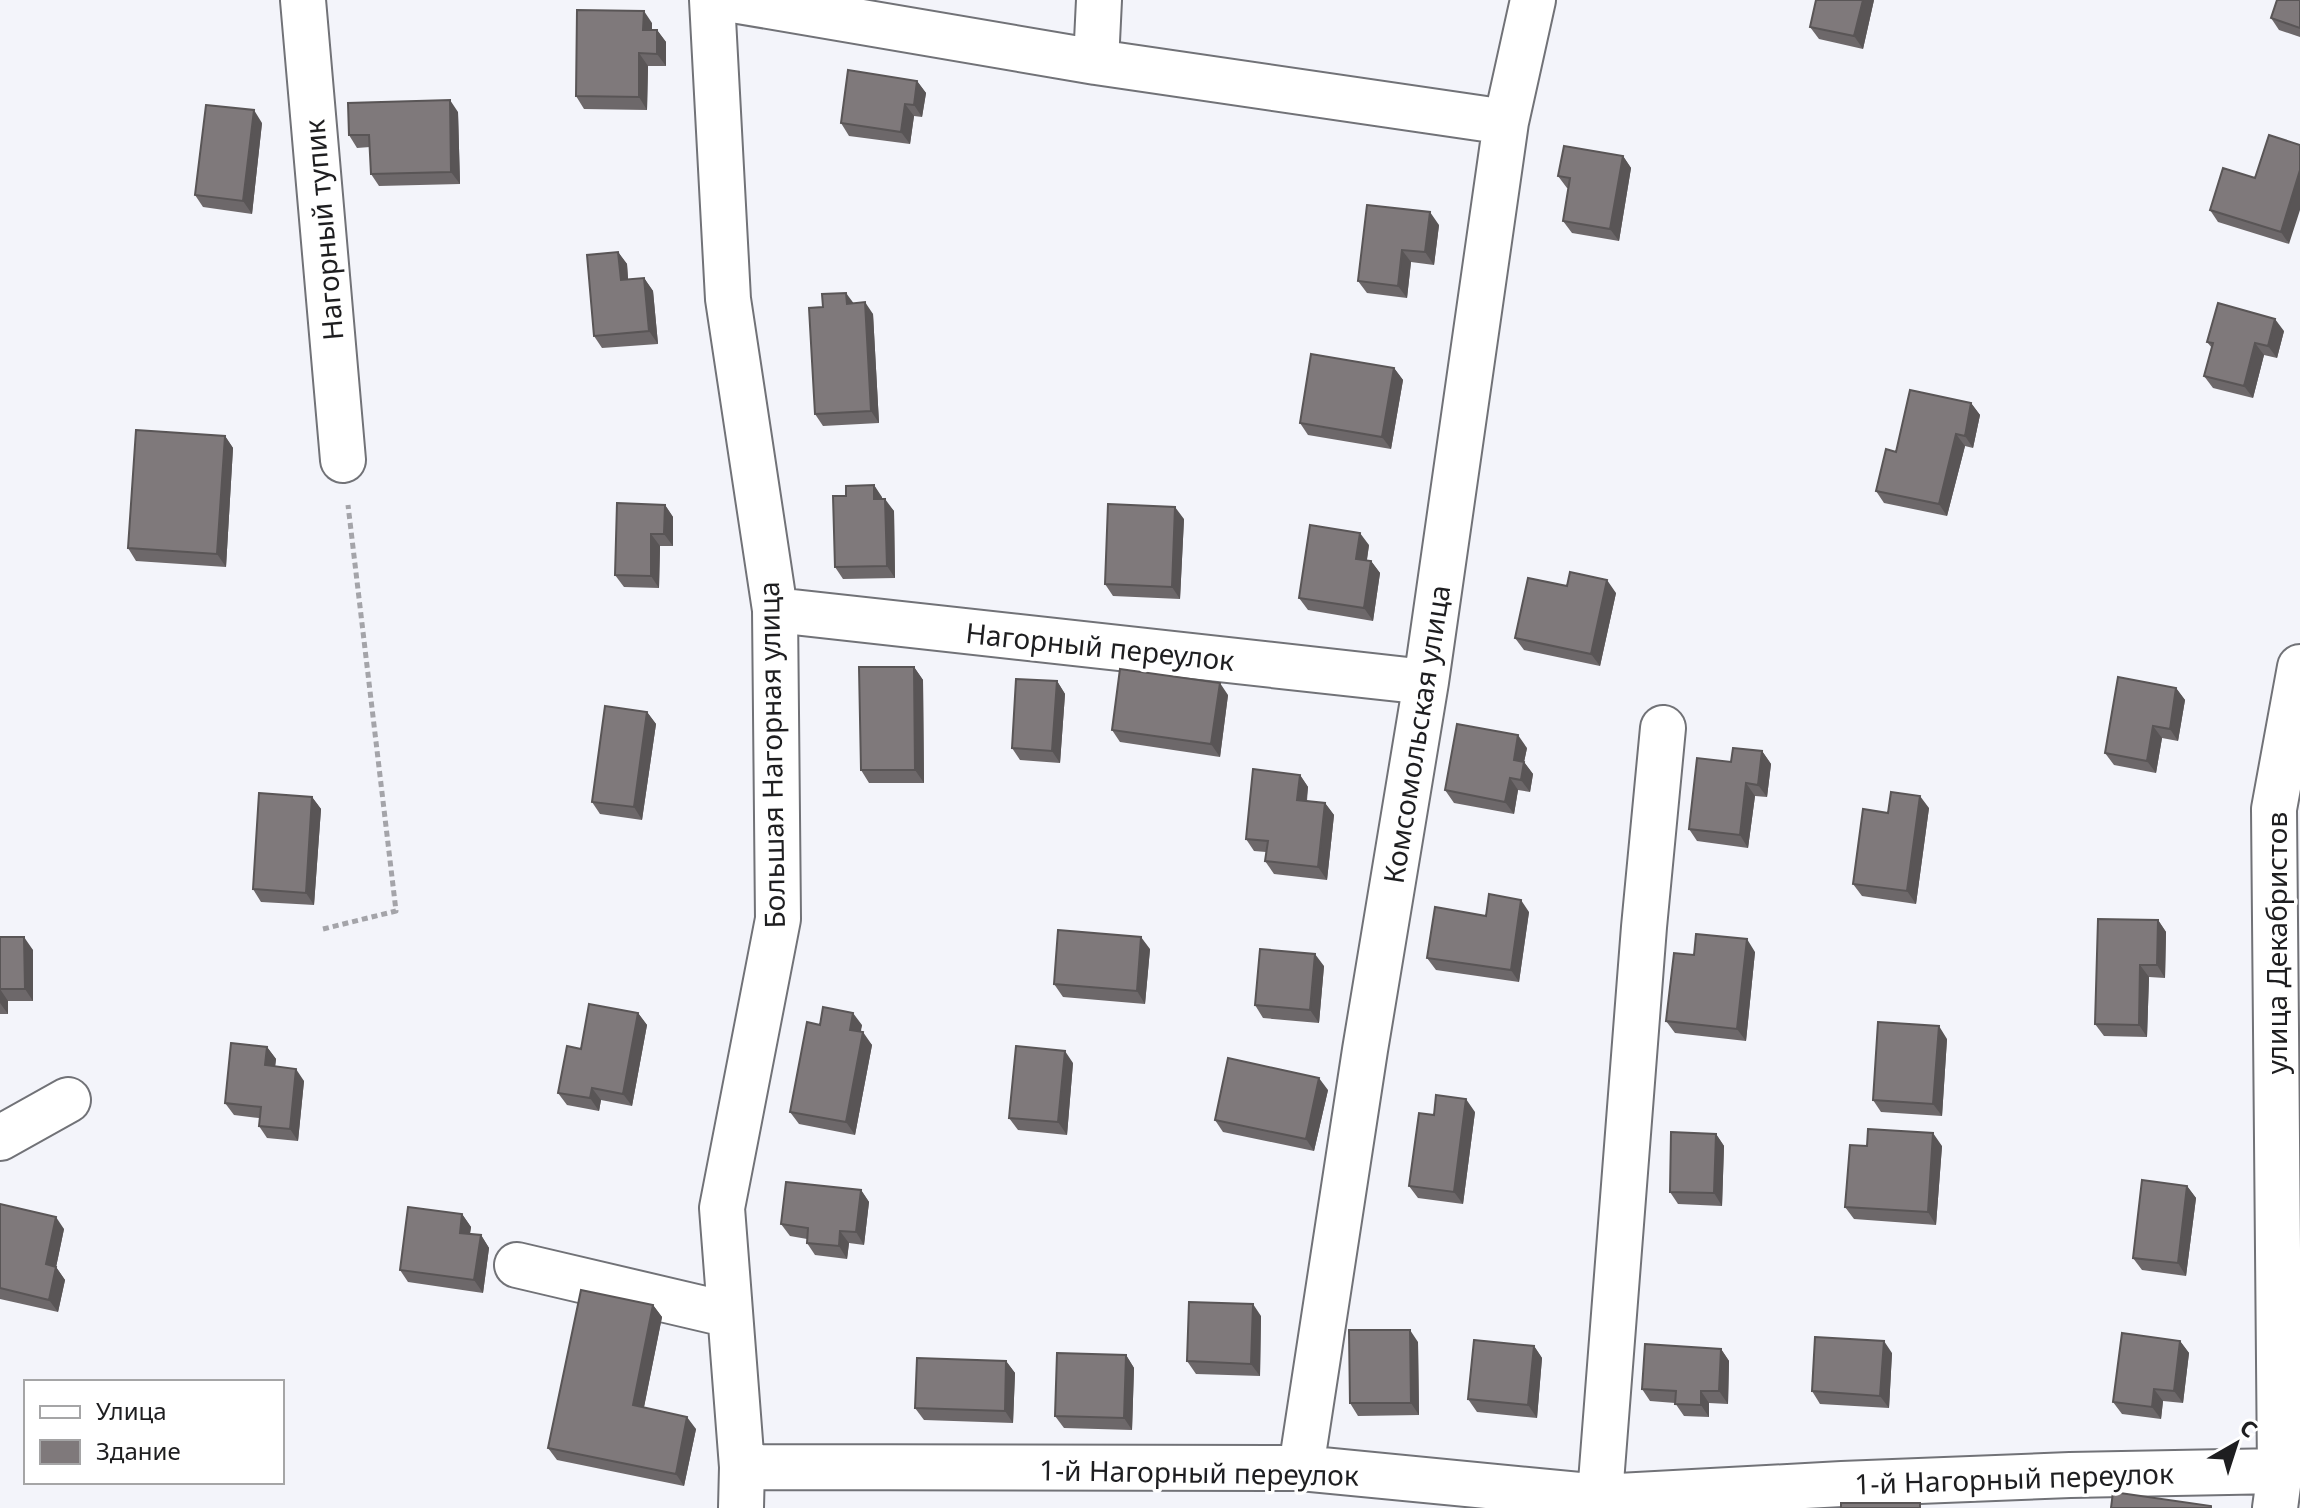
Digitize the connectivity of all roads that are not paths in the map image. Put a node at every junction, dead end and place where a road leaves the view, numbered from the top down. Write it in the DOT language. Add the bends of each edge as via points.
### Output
graph roads {
  1 [pos="303,0"];
  2 [pos="712,0"];
  3 [pos="733,0"];
  4 [pos="1099,0"];
  5 [pos="1533,0"];
  6 [pos="1096,62"];
  7 [pos="1506,122"];
  8 [pos="343,460"];
  9 [pos="775,610"];
  10 [pos="2300,667"];
  11 [pos="1426,682"];
  12 [pos="1663,728"];
  13 [pos="68,1100"];
  14 [pos="0,1138"];
  15 [pos="517,1265"];
  16 [pos="730,1315"];
  17 [pos="1301,1468"];
  18 [pos="741,1488"];
  19 [pos="2278,1489"];
  20 [pos="1600,1503"];
  1 -- 8 [label="street, Нагорный тупик"];
  2 -- 9 [label="street, Большая Нагорная улица" via="728,299"];
  3 -- 6 [label="street"];
  4 -- 6 [label="street"];
  5 -- 7 [label="street, Комсомольская улица"];
  6 -- 7 [label="street"];
  7 -- 11 [label="street, Комсомольская улица"];
  9 -- 11 [label="street, Нагорный переулок"];
  9 -- 16 [label="street, Большая Нагорная улица" via="778,919 722,1208"];
  10 -- 19 [label="street, улица Декабристов" via="2274,809"];
  11 -- 17 [label="street, Комсомольская улица"];
  12 -- 20 [label="street"];
  13 -- 14 [label="street"];
  15 -- 16 [label="street"];
  16 -- 18 [label="street, Большая Нагорная улица"];
  17 -- 18 [label="street, 1-й Нагорный переулок"];
  17 -- 20 [label="street, 1-й Нагорный переулок"];
  19 -- 20 [label="street, 1-й Нагорный переулок" via="2070,1475 1842,1484"];
}
